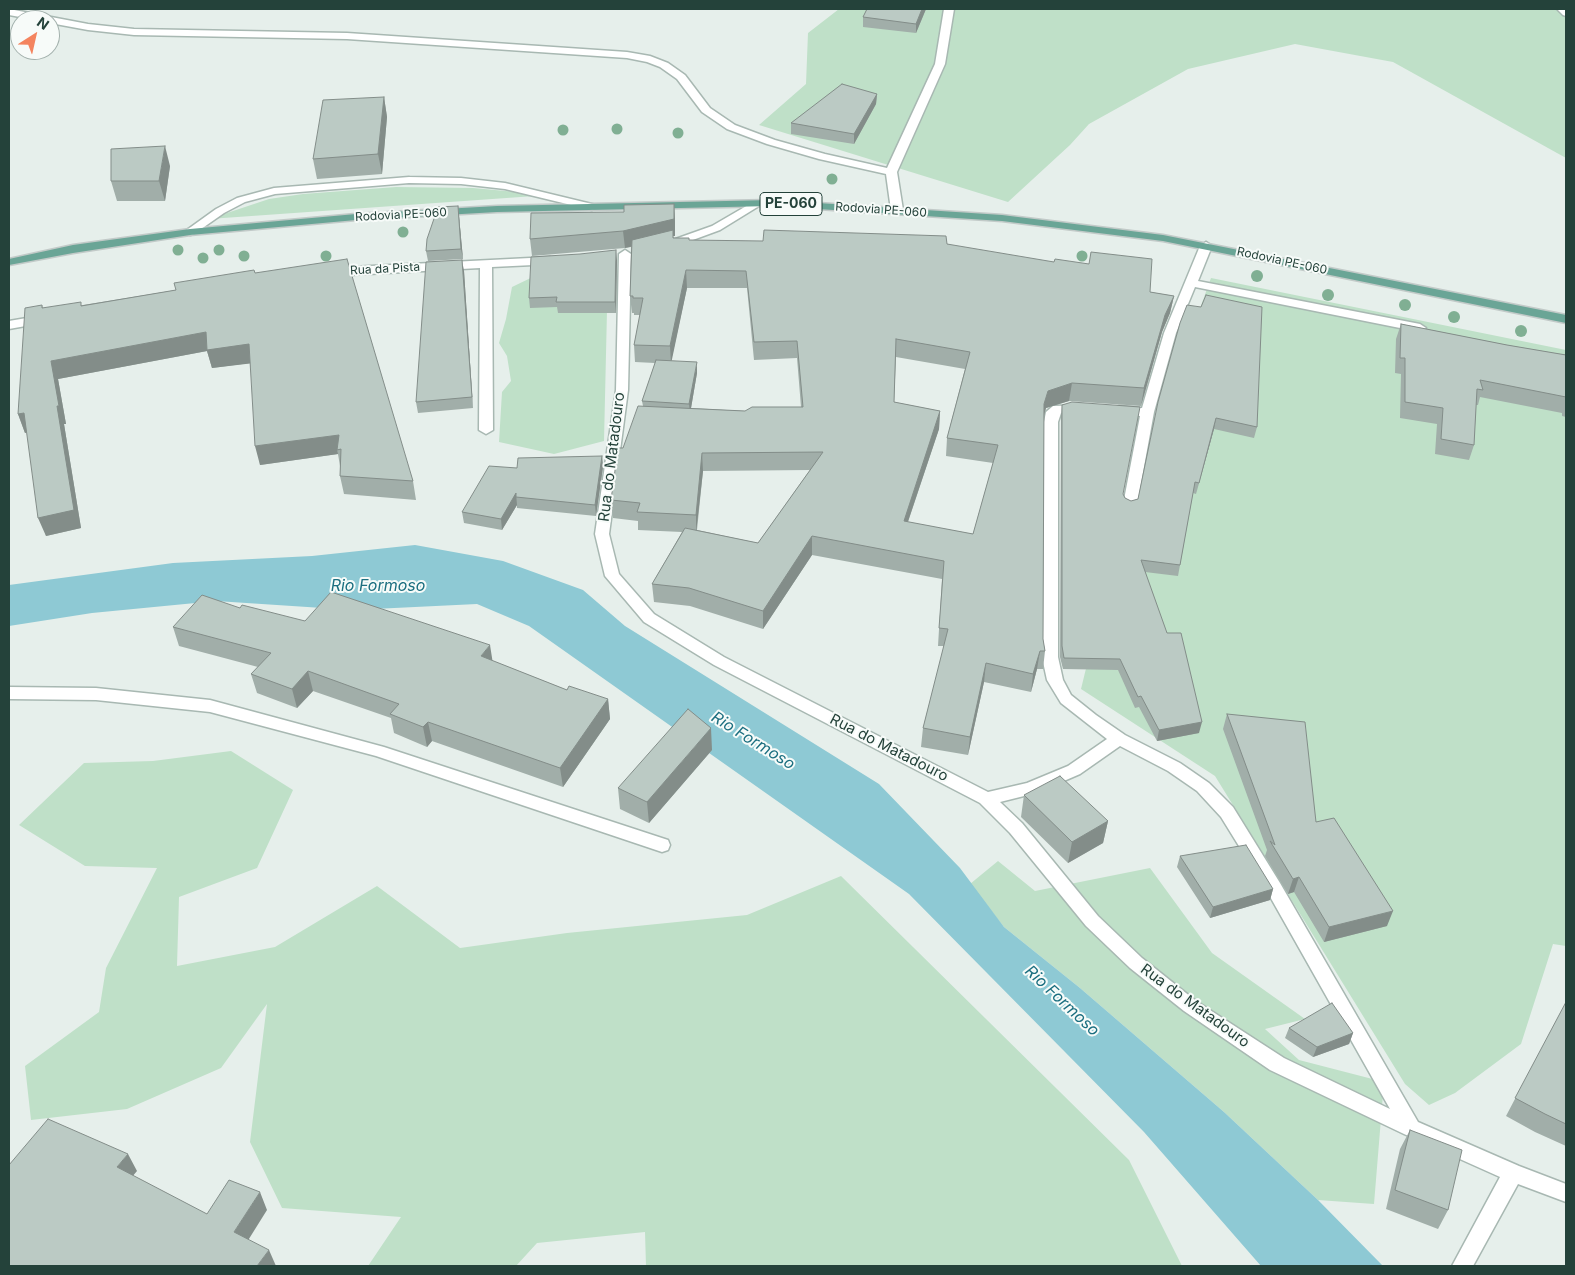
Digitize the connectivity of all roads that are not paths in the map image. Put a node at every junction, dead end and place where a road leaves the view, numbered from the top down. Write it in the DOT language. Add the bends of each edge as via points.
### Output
graph roads {
  1 [pos="949,9"];
  2 [pos="1562,9"];
  3 [pos="9,12"];
  4 [pos="1566,13"];
  5 [pos="891,172"];
  6 [pos="755,204"];
  7 [pos="592,207"];
  8 [pos="897,210"];
  9 [pos="190,232"];
  10 [pos="1206,246"];
  11 [pos="658,247"];
  12 [pos="624,253"];
  13 [pos="562,260"];
  14 [pos="9,262"];
  15 [pos="486,264"];
  16 [pos="314,274"];
  17 [pos="1191,282"];
  18 [pos="56,316"];
  19 [pos="1566,319"];
  20 [pos="9,325"];
  21 [pos="1432,330"];
  22 [pos="1147,412"];
  23 [pos="486,430"];
  24 [pos="1130,505"];
  25 [pos="9,694"];
  26 [pos="1118,739"];
  27 [pos="986,799"];
  28 [pos="662,846"];
  29 [pos="1411,1128"];
  30 [pos="1513,1173"];
  31 [pos="1566,1193"];
  32 [pos="1462,1266"];
  1 -- 5 [label="street" via="940,64"];
  2 -- 4 [label="street"];
  3 -- 5 [label="street" via="134,32 347,36 650,59 681,77 706,110 731,127 823,157"];
  5 -- 8 [label="street"];
  6 -- 7 [label="main road, Rodovia PE-060 / PE-060"];
  6 -- 8 [label="main road, Rodovia PE-060 / PE-060"];
  6 -- 11 [label="street" via="716,228"];
  7 -- 9 [label="main road, Rodovia PE-060 / PE-060" via="356,217"];
  7 -- 9 [label="street" via="506,186 410,180 274,191 241,200"];
  8 -- 10 [label="main road, Rodovia PE-060 / PE-060" via="1082,227"];
  9 -- 14 [label="main road, Rodovia PE-060 / PE-060"];
  10 -- 17 [label="street"];
  10 -- 19 [label="main road, Rodovia PE-060 / PE-060"];
  12 -- 27 [label="street, Rua do Matadouro" via="623,418 602,534 612,576 649,618 719,662"];
  13 -- 15 [label="street, Rua da Pista"];
  15 -- 16 [label="street, Rua da Pista"];
  15 -- 23 [label="street"];
  17 -- 21 [label="street"];
  17 -- 22 [label="street" via="1170,333"];
  18 -- 20 [label="street"];
  22 -- 24 [label="street"];
  22 -- 26 [label="street" via="1058,408 1050,422 1050,656 1055,680 1066,699"];
  25 -- 28 [label="street" via="96,694 210,706 378,751"];
  26 -- 27 [label="street" via="1074,770 1030,789"];
  26 -- 29 [label="street" via="1174,767 1203,787 1227,812"];
  27 -- 29 [label="street, Rua do Matadouro" via="1016,828 1092,921 1136,963 1190,1006 1277,1064"];
  29 -- 30 [label="street, Rua do Matadouro"];
  30 -- 31 [label="street, Rua do Matadouro"];
  30 -- 32 [label="street"];
}
